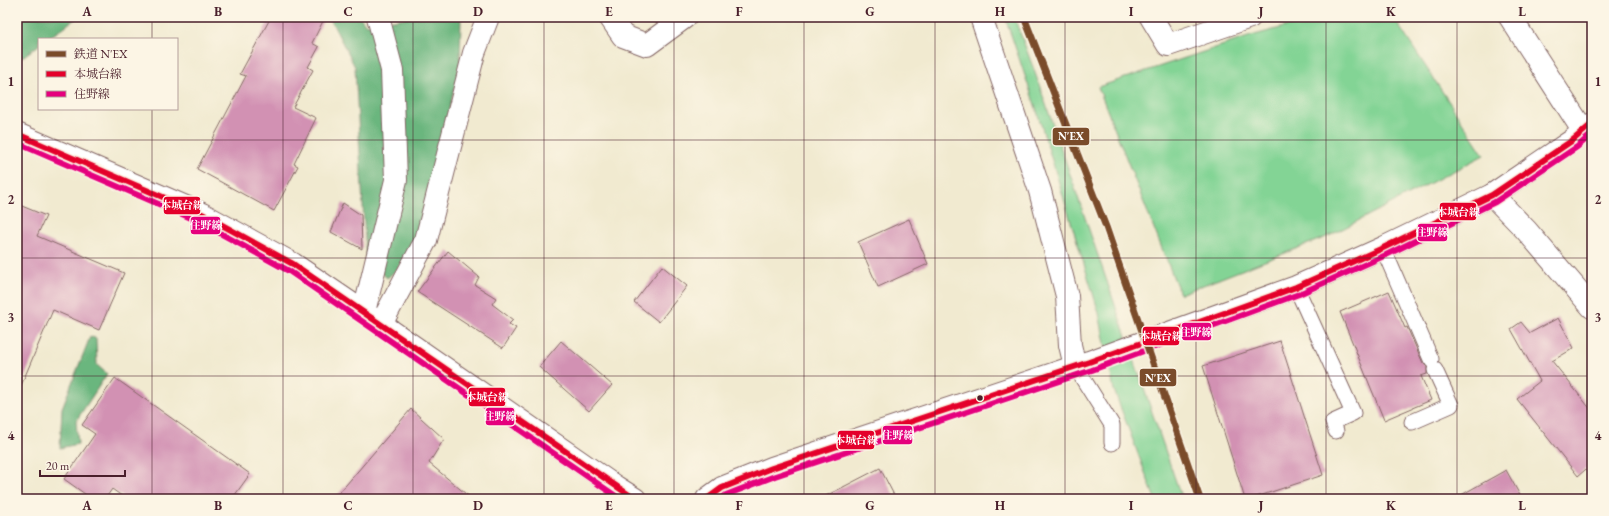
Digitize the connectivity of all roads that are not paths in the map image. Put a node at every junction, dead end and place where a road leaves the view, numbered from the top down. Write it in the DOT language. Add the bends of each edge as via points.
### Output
graph roads {
  1 [pos="378,17"];
  2 [pos="488,17"];
  3 [pos="610,17"];
  4 [pos="685,17"];
  5 [pos="981,17"];
  6 [pos="1151,17"];
  7 [pos="1250,17"];
  8 [pos="1510,17"];
  9 [pos="1588,128"];
  10 [pos="17,134"];
  11 [pos="1492,195"];
  12 [pos="1383,248"];
  13 [pos="1296,287"];
  14 [pos="1592,307"];
  15 [pos="372,318"];
  16 [pos="1082,364"];
  17 [pos="1412,422"];
  18 [pos="1336,431"];
  19 [pos="1112,443"];
  20 [pos="635,499"];
  21 [pos="707,499"];
  1 -- 15 [label="main road" via="392,70 396,180"];
  2 -- 15 [label="main road" via="474,52 426,240"];
  3 -- 4 [label="main road" via="623,36 647,45"];
  5 -- 16 [label="main road" via="1040,190 1067,296 1070,345"];
  6 -- 7 [label="main road" via="1168,45"];
  8 -- 9 [label="main road"];
  9 -- 11 [label="main road"];
  10 -- 15 [label="main road" via="202,214 293,264"];
  11 -- 12 [label="main road"];
  11 -- 14 [label="main road" via="1526,230"];
  12 -- 13 [label="main road"];
  12 -- 17 [label="lane" via="1451,405"];
  13 -- 16 [label="main road"];
  13 -- 18 [label="lane" via="1353,413 1333,422"];
  15 -- 20 [label="main road"];
  16 -- 19 [label="lane" via="1112,425"];
  16 -- 21 [label="main road" via="772,468 722,488"];
}
